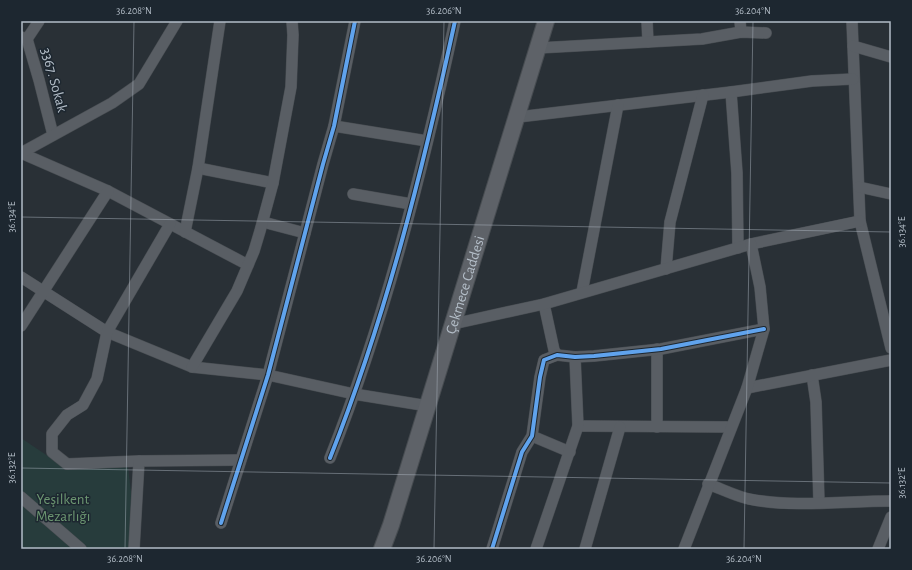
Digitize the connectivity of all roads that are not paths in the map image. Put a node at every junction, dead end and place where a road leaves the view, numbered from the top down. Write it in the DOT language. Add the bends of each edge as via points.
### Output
graph roads {
  1 [pos="40,21"];
  2 [pos="177,21"];
  3 [pos="220,21"];
  4 [pos="292,21"];
  5 [pos="355,21"];
  6 [pos="455,21"];
  7 [pos="546,21"];
  8 [pos="647,21"];
  9 [pos="852,21"];
  10 [pos="740,26"];
  11 [pos="766,33"];
  12 [pos="24,38"];
  13 [pos="648,42"];
  14 [pos="853,46"];
  15 [pos="538,48"];
  16 [pos="891,57"];
  17 [pos="853,79"];
  18 [pos="731,92"];
  19 [pos="703,95"];
  20 [pos="618,105"];
  21 [pos="518,116"];
  22 [pos="334,126"];
  23 [pos="53,135"];
  24 [pos="427,140"];
  25 [pos="21,153"];
  26 [pos="198,168"];
  27 [pos="274,183"];
  28 [pos="859,187"];
  29 [pos="108,191"];
  30 [pos="353,194"];
  31 [pos="891,194"];
  32 [pos="411,204"];
  33 [pos="860,221"];
  34 [pos="263,222"];
  35 [pos="170,224"];
  36 [pos="185,232"];
  37 [pos="305,233"];
  38 [pos="751,244"];
  39 [pos="738,248"];
  40 [pos="248,265"];
  41 [pos="666,269"];
  42 [pos="21,277"];
  43 [pos="44,291"];
  44 [pos="582,292"];
  45 [pos="544,304"];
  46 [pos="453,324"];
  47 [pos="21,326"];
  48 [pos="764,329"];
  49 [pos="107,332"];
  50 [pos="891,348"];
  51 [pos="657,349"];
  52 [pos="557,355"];
  53 [pos="575,357"];
  54 [pos="891,360"];
  55 [pos="192,367"];
  56 [pos="268,375"];
  57 [pos="812,375"];
  58 [pos="746,388"];
  59 [pos="354,394"];
  60 [pos="428,406"];
  61 [pos="578,426"];
  62 [pos="657,426"];
  63 [pos="620,427"];
  64 [pos="731,427"];
  65 [pos="532,436"];
  66 [pos="570,452"];
  67 [pos="330,458"];
  68 [pos="240,460"];
  69 [pos="139,461"];
  70 [pos="708,484"];
  71 [pos="21,497"];
  72 [pos="891,501"];
  73 [pos="819,503"];
  74 [pos="891,517"];
  75 [pos="221,523"];
  76 [pos="81,549"];
  77 [pos="134,549"];
  78 [pos="382,549"];
  79 [pos="492,549"];
  80 [pos="536,549"];
  81 [pos="585,549"];
  82 [pos="684,549"];
  83 [pos="878,549"];
  1 -- 12 [label="street"];
  2 -- 23 [label="street" via="139,84 112,103"];
  3 -- 26 [label="street"];
  4 -- 27 [label="street" via="291,87"];
  5 -- 22 [label="street"];
  6 -- 24 [label="street"];
  7 -- 15 [label="main road, Çekmece Caddesi"];
  8 -- 13 [label="street"];
  9 -- 14 [label="street"];
  10 -- 11 [label="street"];
  10 -- 13 [label="street" via="702,39"];
  12 -- 23 [label="street, 3367. Sokak" via="39,80"];
  13 -- 15 [label="street"];
  14 -- 16 [label="street"];
  14 -- 17 [label="street"];
  15 -- 21 [label="main road, Çekmece Caddesi"];
  17 -- 18 [label="street" via="812,81"];
  17 -- 28 [label="street"];
  18 -- 19 [label="street"];
  18 -- 39 [label="street" via="737,173"];
  19 -- 20 [label="street"];
  19 -- 41 [label="street" via="670,222"];
  20 -- 21 [label="street"];
  20 -- 44 [label="street"];
  21 -- 46 [label="main road, Çekmece Caddesi"];
  22 -- 24 [label="street"];
  22 -- 37 [label="street"];
  23 -- 25 [label="street"];
  24 -- 32 [label="street"];
  25 -- 29 [label="street"];
  26 -- 27 [label="street"];
  26 -- 36 [label="street"];
  27 -- 34 [label="street"];
  28 -- 31 [label="street"];
  28 -- 33 [label="street"];
  29 -- 35 [label="street"];
  29 -- 43 [label="street"];
  30 -- 32 [label="street"];
  32 -- 59 [label="street" via="382,310"];
  33 -- 38 [label="street"];
  33 -- 50 [label="street"];
  34 -- 37 [label="street"];
  34 -- 40 [label="street"];
  35 -- 36 [label="street"];
  35 -- 49 [label="street"];
  36 -- 40 [label="street"];
  37 -- 56 [label="street"];
  38 -- 39 [label="street"];
  38 -- 48 [label="street" via="760,287"];
  39 -- 41 [label="street"];
  40 -- 55 [label="street" via="237,291"];
  41 -- 44 [label="street"];
  42 -- 43 [label="street"];
  43 -- 47 [label="street"];
  43 -- 49 [label="street"];
  44 -- 45 [label="street"];
  45 -- 46 [label="street"];
  45 -- 52 [label="street"];
  46 -- 60 [label="main road, Çekmece Caddesi"];
  48 -- 51 [label="street"];
  48 -- 58 [label="street"];
  49 -- 55 [label="street"];
  49 -- 69 [label="street" via="97,379 83,406 67,415 52,434 52,452 67,464"];
  51 -- 53 [label="street"];
  51 -- 62 [label="street"];
  52 -- 53 [label="street"];
  52 -- 65 [label="street" via="544,360"];
  53 -- 61 [label="street"];
  54 -- 57 [label="street"];
  55 -- 56 [label="street"];
  56 -- 59 [label="street"];
  56 -- 68 [label="street"];
  57 -- 58 [label="street"];
  57 -- 73 [label="street" via="816,402"];
  58 -- 64 [label="street"];
  59 -- 60 [label="street"];
  59 -- 67 [label="street"];
  60 -- 78 [label="main road, Çekmece Caddesi"];
  61 -- 63 [label="street"];
  61 -- 66 [label="street"];
  62 -- 63 [label="street"];
  62 -- 64 [label="street"];
  63 -- 81 [label="street"];
  64 -- 70 [label="street"];
  65 -- 66 [label="street"];
  65 -- 79 [label="street" via="522,452"];
  66 -- 80 [label="street"];
  68 -- 69 [label="street"];
  68 -- 75 [label="street"];
  69 -- 77 [label="street"];
  70 -- 73 [label="street" via="762,501"];
  70 -- 82 [label="street"];
  71 -- 76 [label="street"];
  72 -- 73 [label="street"];
  74 -- 83 [label="street"];
}
